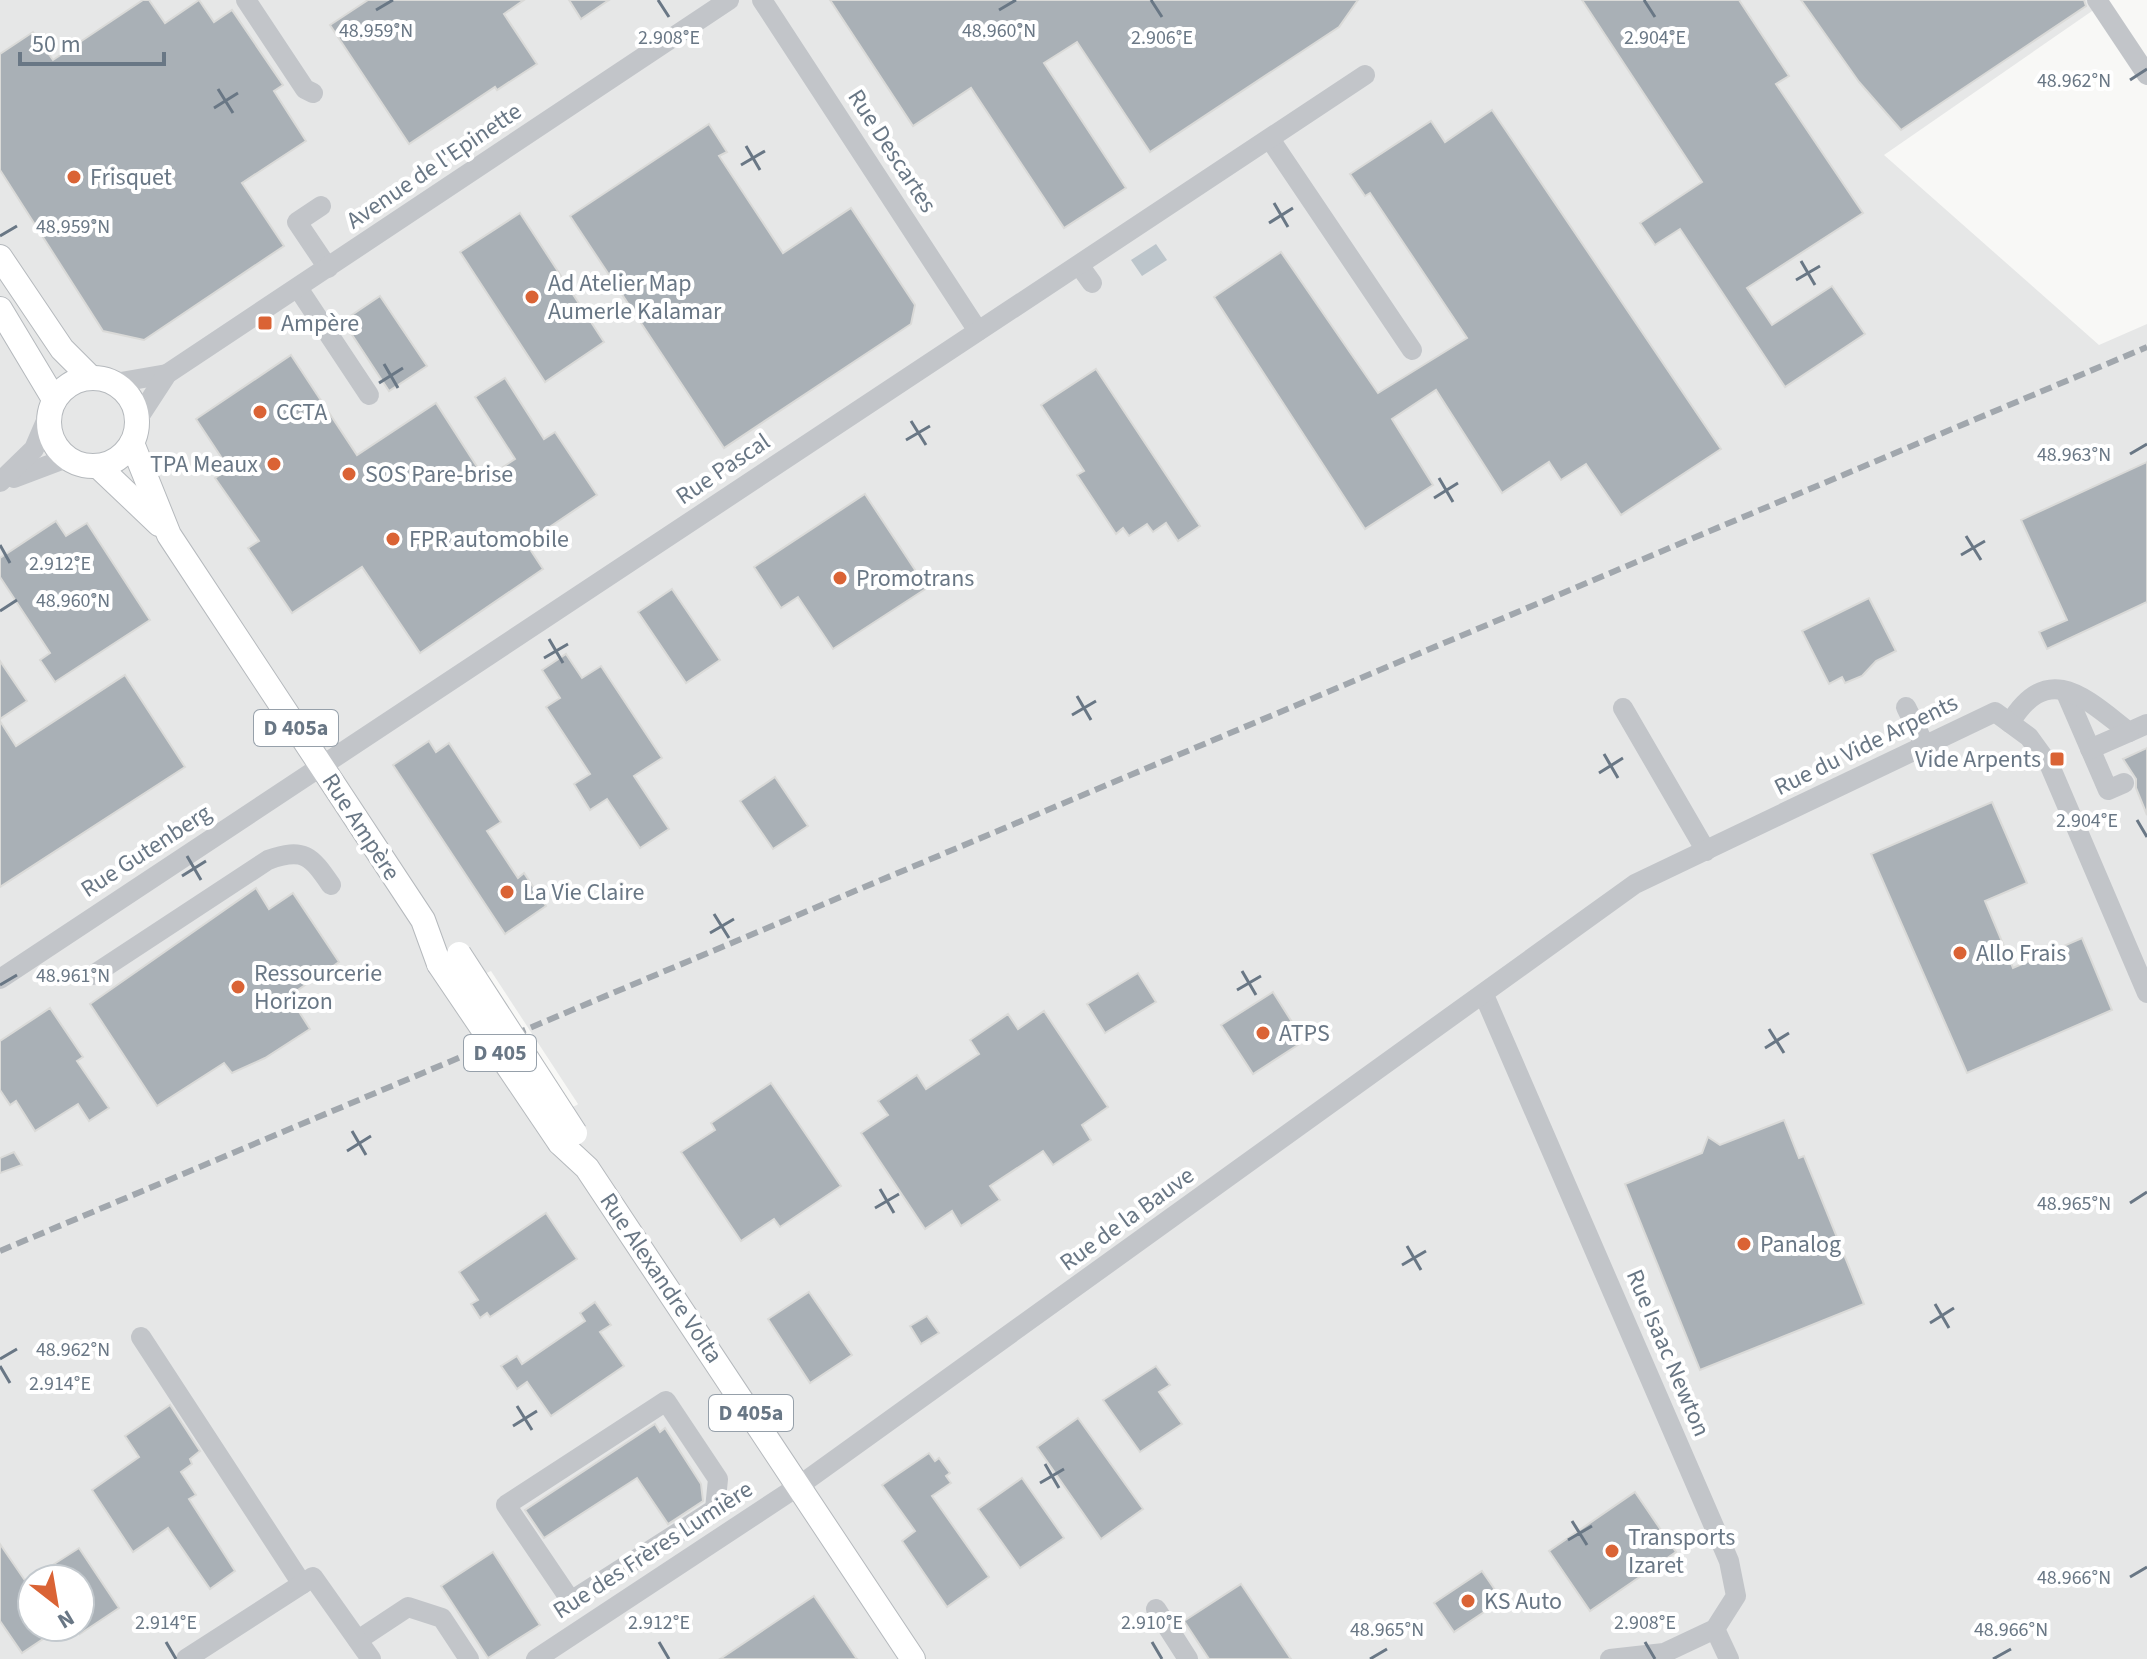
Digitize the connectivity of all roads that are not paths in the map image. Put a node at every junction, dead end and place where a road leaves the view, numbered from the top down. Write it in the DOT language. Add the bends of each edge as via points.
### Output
graph roads {
  1 [pos="246,0"];
  2 [pos="729,0"];
  3 [pos="762,0"];
  4 [pos="2097,0"];
  5 [pos="1365,75"];
  6 [pos="2147,75"];
  7 [pos="313,93"];
  8 [pos="1270,139"];
  9 [pos="321,206"];
  10 [pos="0,257"];
  11 [pos="1079,265"];
  12 [pos="328,268"];
  13 [pos="1092,283"];
  14 [pos="298,288"];
  15 [pos="0,309"];
  16 [pos="978,331"];
  17 [pos="1412,350"];
  18 [pos="167,374"];
  19 [pos="90,377"];
  20 [pos="115,383"];
  21 [pos="369,395"];
  22 [pos="52,407"];
  23 [pos="135,431"];
  24 [pos="67,458"];
  25 [pos="98,466"];
  26 [pos="0,484"];
  27 [pos="169,535"];
  28 [pos="2066,693"];
  29 [pos="1906,707"];
  30 [pos="1623,708"];
  31 [pos="2010,723"];
  32 [pos="2138,728"];
  33 [pos="1925,746"];
  34 [pos="2090,749"];
  35 [pos="321,766"];
  36 [pos="2124,783"];
  37 [pos="1706,851"];
  38 [pos="331,885"];
  39 [pos="449,959"];
  40 [pos="93,975"];
  41 [pos="0,979"];
  42 [pos="2147,993"];
  43 [pos="1484,995"];
  44 [pos="568,1138"];
  45 [pos="141,1337"];
  46 [pos="800,1485"];
  47 [pos="630,1564"];
  48 [pos="302,1584"];
  49 [pos="645,1587"];
  50 [pos="1156,1609"];
  51 [pos="1715,1629"];
  52 [pos="358,1640"];
  53 [pos="186,1659"];
  54 [pos="371,1659"];
  55 [pos="469,1659"];
  56 [pos="536,1659"];
  57 [pos="913,1659"];
  58 [pos="1188,1659"];
  59 [pos="1610,1659"];
  60 [pos="1729,1659"];
  1 -- 7 [label="street" via="305,89"];
  2 -- 12 [label="street, Avenue de l'Epinette"];
  3 -- 16 [label="street, Rue Descartes"];
  4 -- 6 [label="street"];
  5 -- 8 [label="street, Rue Pascal"];
  8 -- 11 [label="street, Rue Pascal"];
  8 -- 17 [label="street"];
  9 -- 12 [label="street" via="297,222"];
  10 -- 19 [label="main road" via="72,363"];
  11 -- 13 [label="street"];
  11 -- 16 [label="street, Rue Pascal"];
  12 -- 14 [label="street, Avenue de l'Epinette"];
  14 -- 18 [label="street, Avenue de l'Epinette"];
  14 -- 21 [label="street"];
  15 -- 22 [label="main road"];
  16 -- 35 [label="street, Rue Pascal"];
  18 -- 20 [label="street, Avenue de l'Epinette"];
  18 -- 23 [label="street, Avenue de l'Epinette"];
  19 -- 20 [label="main road"];
  19 -- 22 [label="main road" via="64,388"];
  20 -- 23 [label="main road" via="130,398"];
  22 -- 24 [label="main road" via="51,439"];
  22 -- 26 [label="street" via="34,449"];
  23 -- 25 [label="main road" via="112,462"];
  23 -- 27 [label="main road, Rue Ampère / D 405a"];
  24 -- 25 [label="main road"];
  24 -- 26 [label="street"];
  25 -- 27 [label="main road, Rue Ampère / D 405a"];
  27 -- 35 [label="main road, Rue Ampère / D 405a"];
  28 -- 31 [label="street" via="2047,688 2025,698"];
  28 -- 32 [label="street" via="2078,694"];
  28 -- 34 [label="street"];
  29 -- 33 [label="street"];
  30 -- 37 [label="street"];
  31 -- 33 [label="street, Rue du Vide Arpents" via="1995,712"];
  31 -- 42 [label="street" via="2029,737 2050,766"];
  32 -- 34 [label="street"];
  33 -- 37 [label="street, Rue du Vide Arpents"];
  34 -- 36 [label="street" via="2108,790"];
  35 -- 39 [label="main road, Rue Ampère / D 405a"];
  35 -- 41 [label="street, Rue Gutenberg"];
  37 -- 43 [label="street, Rue du Vide Arpents" via="1635,884"];
  38 -- 40 [label="street" via="305,855 287,853 268,860"];
  39 -- 44 [label="main road, D 405, bridge"];
  43 -- 46 [label="street, Rue de la Bauve"];
  43 -- 51 [label="street, Rue Isaac Newton" via="1729,1561 1736,1596"];
  44 -- 46 [label="main road, Rue Alexandre Volta / D 405a"];
  45 -- 48 [label="street"];
  46 -- 49 [label="street, Rue des Frères Lumière"];
  46 -- 57 [label="main road, Rue Alexandre Volta / D 405a"];
  47 -- 47 [label="street" via="715,1509 718,1479 666,1401 506,1505 571,1601"];
  47 -- 49 [label="street"];
  48 -- 52 [label="street" via="313,1577"];
  48 -- 53 [label="street"];
  49 -- 56 [label="street, Rue des Frères Lumière"];
  50 -- 58 [label="street"];
  51 -- 59 [label="street" via="1664,1653"];
  51 -- 60 [label="street"];
  52 -- 54 [label="street"];
  52 -- 55 [label="street" via="408,1607 442,1618"];
}
